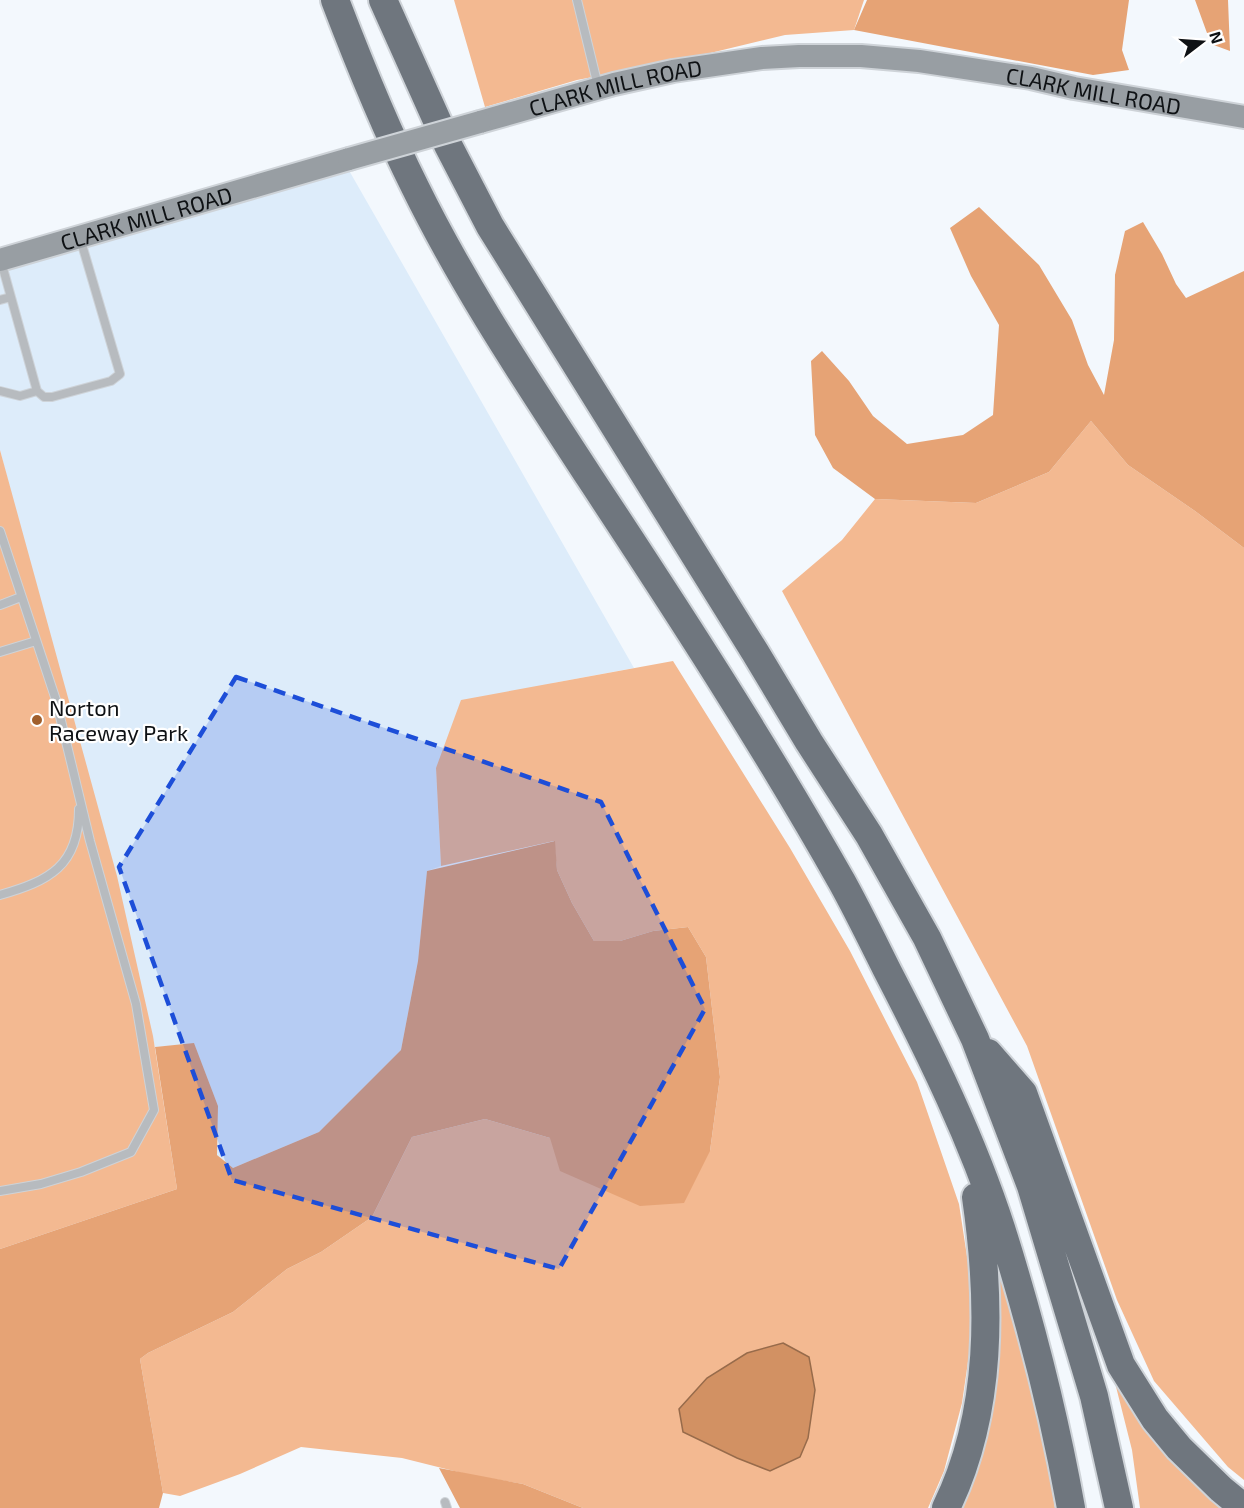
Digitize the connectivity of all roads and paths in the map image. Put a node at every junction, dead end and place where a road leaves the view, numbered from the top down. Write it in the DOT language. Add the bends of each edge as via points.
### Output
graph roads {
  1 [pos="335,0"];
  2 [pos="383,0"];
  3 [pos="577,0"];
  4 [pos="598,88"];
  5 [pos="1244,117"];
  6 [pos="79,237"];
  7 [pos="0,260"];
  8 [pos="11,297"];
  9 [pos="0,300"];
  10 [pos="0,391"];
  11 [pos="37,391"];
  12 [pos="0,531"];
  13 [pos="21,597"];
  14 [pos="0,605"];
  15 [pos="36,641"];
  16 [pos="0,652"];
  17 [pos="79,796"];
  18 [pos="0,895"];
  19 [pos="975,1039"];
  20 [pos="960,1122"];
  21 [pos="0,1191"];
  22 [pos="946,1508"];
  23 [pos="1071,1508"];
  24 [pos="1119,1508"];
  25 [pos="1244,1508"];
  1 -- 20 [label="highway" via="415,189 543,406 751,730 843,884 919,1031"];
  2 -- 19 [label="highway" via="448,145 490,226 869,835 927,938"];
  3 -- 4 [label="lane"];
  4 -- 5 [label="street, CLARK MILL ROAD" via="751,59 861,56 1031,78"];
  4 -- 6 [label="street, CLARK MILL ROAD, bridge"];
  6 -- 7 [label="street, CLARK MILL ROAD"];
  6 -- 11 [label="lane" via="120,374 111,381 52,397"];
  7 -- 8 [label="lane"];
  8 -- 9 [label="lane"];
  8 -- 11 [label="lane"];
  10 -- 11 [label="lane" via="20,396"];
  12 -- 13 [label="lane"];
  13 -- 14 [label="lane"];
  13 -- 15 [label="lane"];
  15 -- 16 [label="lane"];
  15 -- 17 [label="lane" via="56,700"];
  17 -- 18 [label="lane" via="75,841 65,861 51,875 30,886"];
  17 -- 21 [label="lane" via="136,1004 154,1110 131,1152 41,1184"];
  19 -- 24 [label="highway" via="1034,1197 1094,1395"];
  19 -- 25 [label="highway" via="1023,1093 1121,1365 1155,1419 1179,1448"];
  20 -- 22 [label="highway" via="974,1179 981,1235 985,1345 974,1422"];
  20 -- 23 [label="highway" via="1000,1226 1039,1358"];
}
